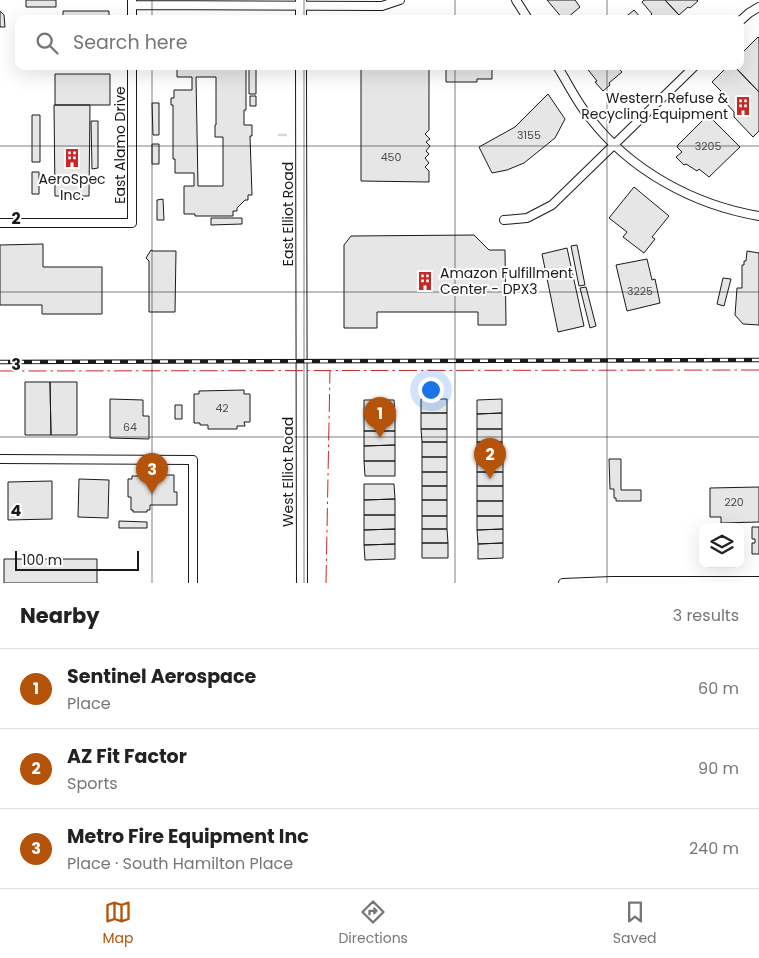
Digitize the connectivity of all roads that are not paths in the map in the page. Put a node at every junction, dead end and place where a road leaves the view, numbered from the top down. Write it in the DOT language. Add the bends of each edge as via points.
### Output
graph roads {
  1 [pos="400,0"];
  2 [pos="516,0"];
  3 [pos="132,2"];
  4 [pos="301,3"];
  5 [pos="759,7"];
  6 [pos="132,15"];
  7 [pos="525,15"];
  8 [pos="744,17"];
  9 [pos="132,70"];
  10 [pos="301,70"];
  11 [pos="560,70"];
  12 [pos="690,70"];
  13 [pos="614,145"];
  14 [pos="759,216"];
  15 [pos="504,220"];
  16 [pos="0,223"];
  17 [pos="302,361"];
  18 [pos="0,460"];
  19 [pos="759,581"];
  20 [pos="193,583"];
  21 [pos="302,583"];
  22 [pos="563,583"];
  1 -- 4 [label="street" via="382,6"];
  2 -- 7 [label="street"];
  3 -- 4 [label="street"];
  3 -- 6 [label="street"];
  5 -- 8 [label="street"];
  9 -- 16 [label="street, East Alamo Drive" via="132,223"];
  10 -- 17 [label="main road, East Elliot Road"];
  11 -- 13 [label="street" via="590,118"];
  12 -- 13 [label="street"];
  13 -- 14 [label="street" via="674,189 707,204"];
  13 -- 15 [label="street" via="552,206 528,218"];
  17 -- 21 [label="main road, West Elliot Road"];
  18 -- 20 [label="street" via="193,460"];
  19 -- 22 [label="street"];
}
